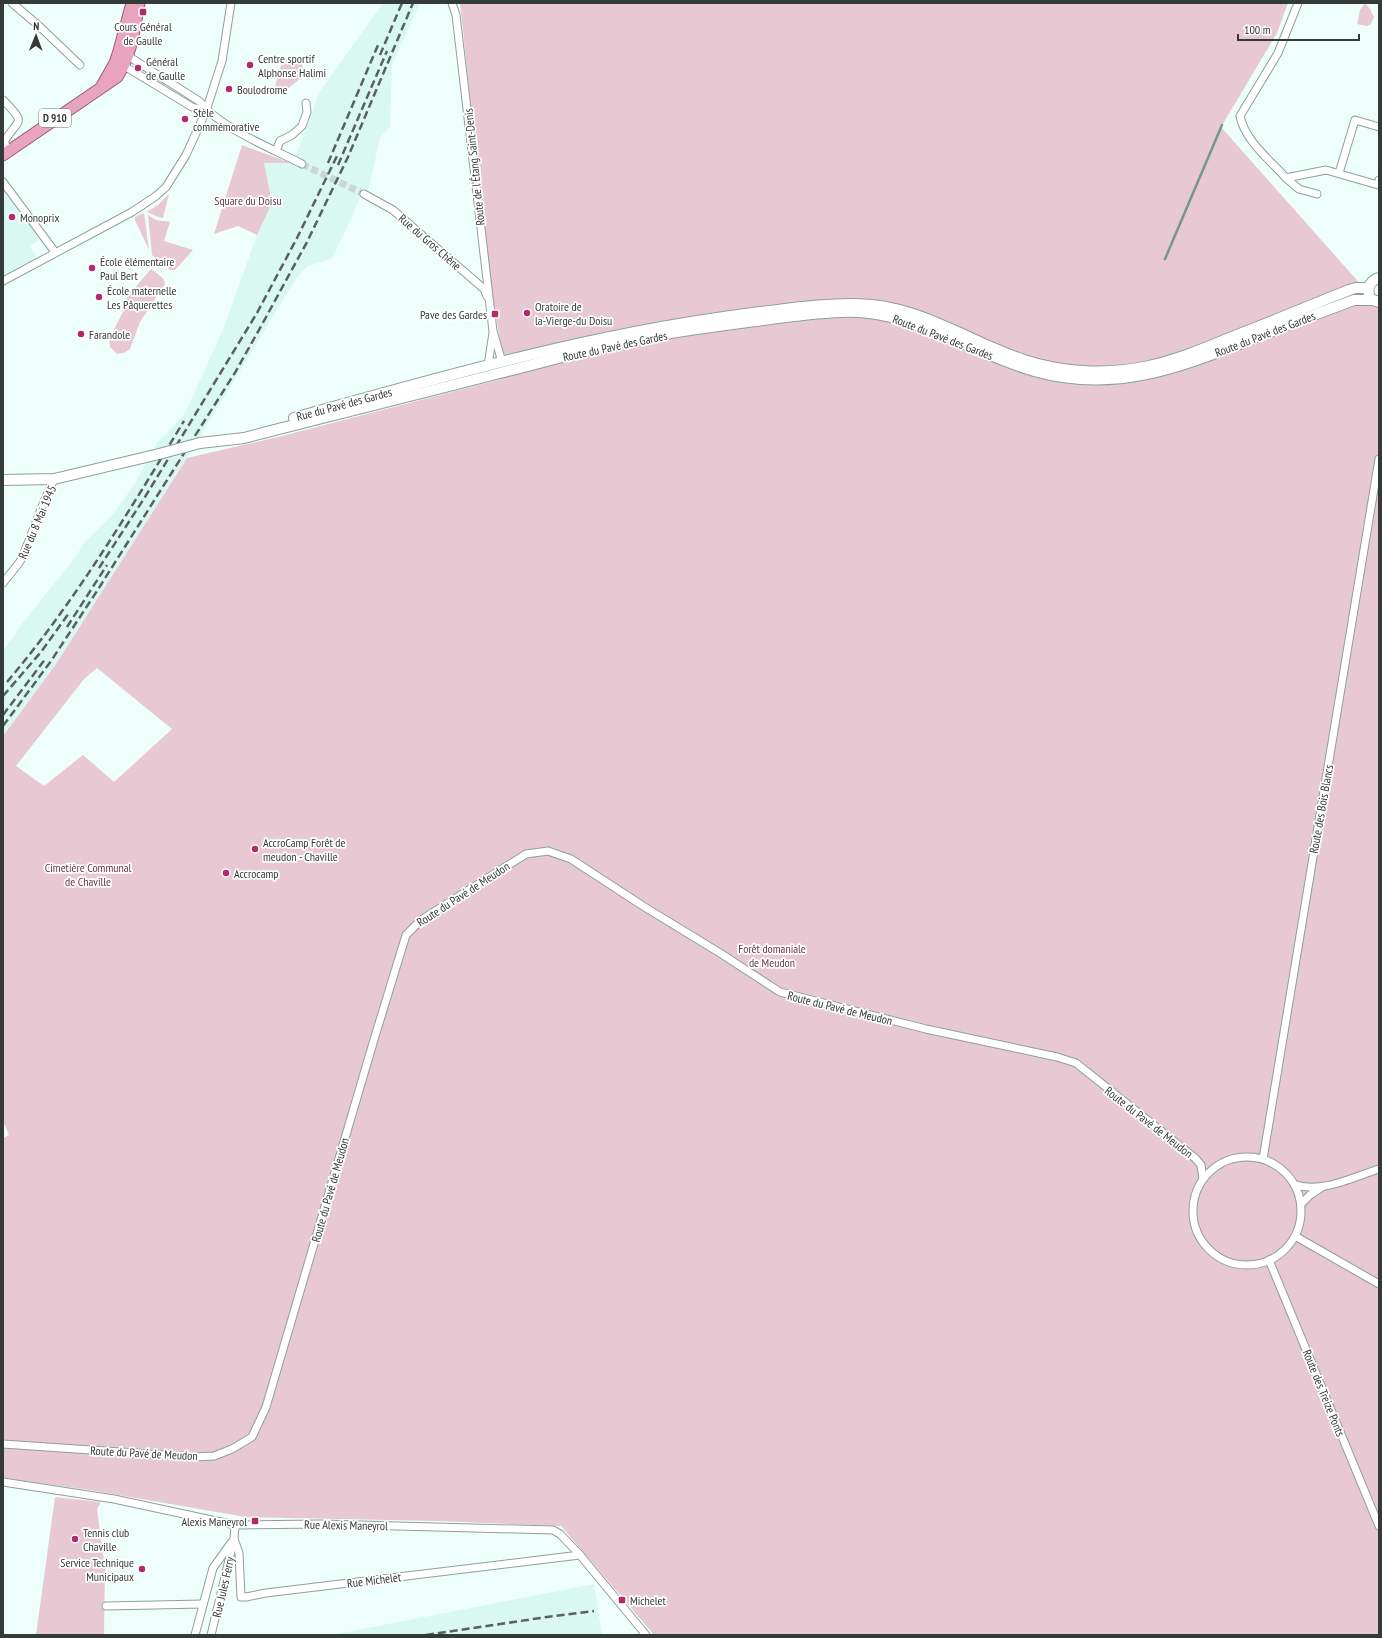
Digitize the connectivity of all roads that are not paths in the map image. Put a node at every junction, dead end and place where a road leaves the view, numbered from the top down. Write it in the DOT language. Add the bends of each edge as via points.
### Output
graph roads {
  1 [pos="12,3"];
  2 [pos="132,3"];
  3 [pos="139,3"];
  4 [pos="231,3"];
  5 [pos="452,3"];
  6 [pos="1298,3"];
  7 [pos="122,58"];
  8 [pos="80,64"];
  9 [pos="3,100"];
  10 [pos="306,103"];
  11 [pos="206,111"];
  12 [pos="1379,127"];
  13 [pos="276,151"];
  14 [pos="6,153"];
  15 [pos="302,164"];
  16 [pos="1339,173"];
  17 [pos="1286,178"];
  18 [pos="1379,180"];
  19 [pos="3,182"];
  20 [pos="364,194"];
  21 [pos="1317,194"];
  22 [pos="55,252"];
  23 [pos="1379,278"];
  24 [pos="3,281"];
  25 [pos="1368,288"];
  26 [pos="489,299"];
  27 [pos="1376,301"];
  28 [pos="493,331"];
  29 [pos="502,362"];
  30 [pos="488,365"];
  31 [pos="504,372"];
  32 [pos="490,376"];
  33 [pos="200,443"];
  34 [pos="1379,459"];
  35 [pos="54,479"];
  36 [pos="3,480"];
  37 [pos="3,583"];
  38 [pos="1263,1159"];
  39 [pos="1379,1169"];
  40 [pos="1203,1179"];
  41 [pos="1296,1185"];
  42 [pos="1322,1187"];
  43 [pos="1301,1204"];
  44 [pos="1295,1236"];
  45 [pos="1269,1260"];
  46 [pos="1379,1284"];
  47 [pos="3,1444"];
  48 [pos="3,1482"];
  49 [pos="236,1526"];
  50 [pos="1379,1526"];
  51 [pos="234,1539"];
  52 [pos="580,1555"];
  53 [pos="203,1604"];
  54 [pos="106,1606"];
  55 [pos="195,1635"];
  56 [pos="211,1635"];
  57 [pos="646,1635"];
  1 -- 8 [label="street"];
  2 -- 7 [label="main road, D 910"];
  3 -- 7 [label="main road, D 910" via="132,39"];
  4 -- 11 [label="street" via="222,61"];
  5 -- 26 [label="street, Route de l'Étang Saint-Denis" via="456,15"];
  6 -- 17 [label="street" via="1278,53 1240,116 1242,127 1250,139"];
  7 -- 11 [label="street" via="192,107"];
  7 -- 14 [label="main road, D 910" via="113,80"];
  9 -- 14 [label="street" via="16,113 18,120 18,124 4,142"];
  10 -- 13 [label="street" via="307,112 302,126 280,142"];
  11 -- 13 [label="street"];
  11 -- 22 [label="street" via="186,155 166,187 132,212"];
  12 -- 16 [label="street" via="1355,120"];
  13 -- 15 [label="street"];
  16 -- 17 [label="street" via="1326,170"];
  16 -- 18 [label="street" via="1378,185"];
  17 -- 21 [label="street" via="1299,189"];
  19 -- 22 [label="street"];
  20 -- 26 [label="street, Rue du Gros Chêne" via="394,210 484,288"];
  22 -- 24 [label="street"];
  23 -- 25 [label="main road" via="1372,281"];
  25 -- 27 [label="main road, Route du Pavé des Gardes" via="1369,295"];
  25 -- 29 [label="main road, Route du Pavé des Gardes" via="1350,290 1180,357 1150,366 1102,372 1060,369 1026,361 913,313 858,303 821,304 688,322 618,335"];
  26 -- 28 [label="street, Route de l'Étang Saint-Denis"];
  27 -- 31 [label="main road, Route du Pavé des Gardes" via="1354,300 1169,370 1114,380 1055,376 1006,362 907,321 847,311 642,338"];
  28 -- 29 [label="street, Route de l'Étang Saint-Denis"];
  28 -- 30 [label="street, Route de l'Étang Saint-Denis"];
  29 -- 30 [label="main road, Rue du Pavé des Gardes"];
  29 -- 31 [label="main road, Route de l'Étang Saint-Denis"];
  30 -- 32 [label="main road"];
  30 -- 33 [label="main road, Rue du Pavé des Gardes"];
  31 -- 32 [label="main road, Rue du Pavé des Gardes"];
  32 -- 33 [label="main road, Rue du Pavé des Gardes" via="244,438"];
  33 -- 35 [label="main road, Rue du Pavé des Gardes, bridge"];
  34 -- 38 [label="street, Route des Bois Blancs"];
  35 -- 36 [label="main road, Rue du Pavé des Gardes"];
  35 -- 37 [label="street, Rue du 8 Mai 1945" via="23,556"];
  38 -- 40 [label="street" via="1233,1159 1211,1170"];
  38 -- 41 [label="street" via="1282,1169"];
  39 -- 42 [label="street"];
  40 -- 45 [label="street" via="1194,1201 1193,1216 1200,1239 1214,1254 1229,1262 1250,1265"];
  40 -- 47 [label="street, Route du Pavé de Meudon" via="1201,1166 1195,1158 1076,1063 780,992 571,859 548,851 526,854 421,920 406,935 266,1407 252,1437 214,1456 193,1457"];
  41 -- 42 [label="street"];
  41 -- 43 [label="street"];
  42 -- 43 [label="street"];
  43 -- 44 [label="street"];
  44 -- 45 [label="street" via="1287,1247"];
  44 -- 46 [label="street"];
  45 -- 50 [label="street, Route des Treize Ponts"];
  48 -- 49 [label="street, Rue Alexis Maneyrol" via="114,1499"];
  49 -- 51 [label="street, Rue Michelet"];
  49 -- 52 [label="street, Rue Alexis Maneyrol" via="322,1524 543,1529 560,1534"];
  51 -- 52 [label="street, Rue Michelet" via="239,1553 241,1597"];
  51 -- 53 [label="street" via="213,1568"];
  51 -- 56 [label="street, Rue Jules Ferry"];
  52 -- 57 [label="street, Rue Alexis Maneyrol"];
  53 -- 54 [label="street"];
  53 -- 55 [label="street"];
}
